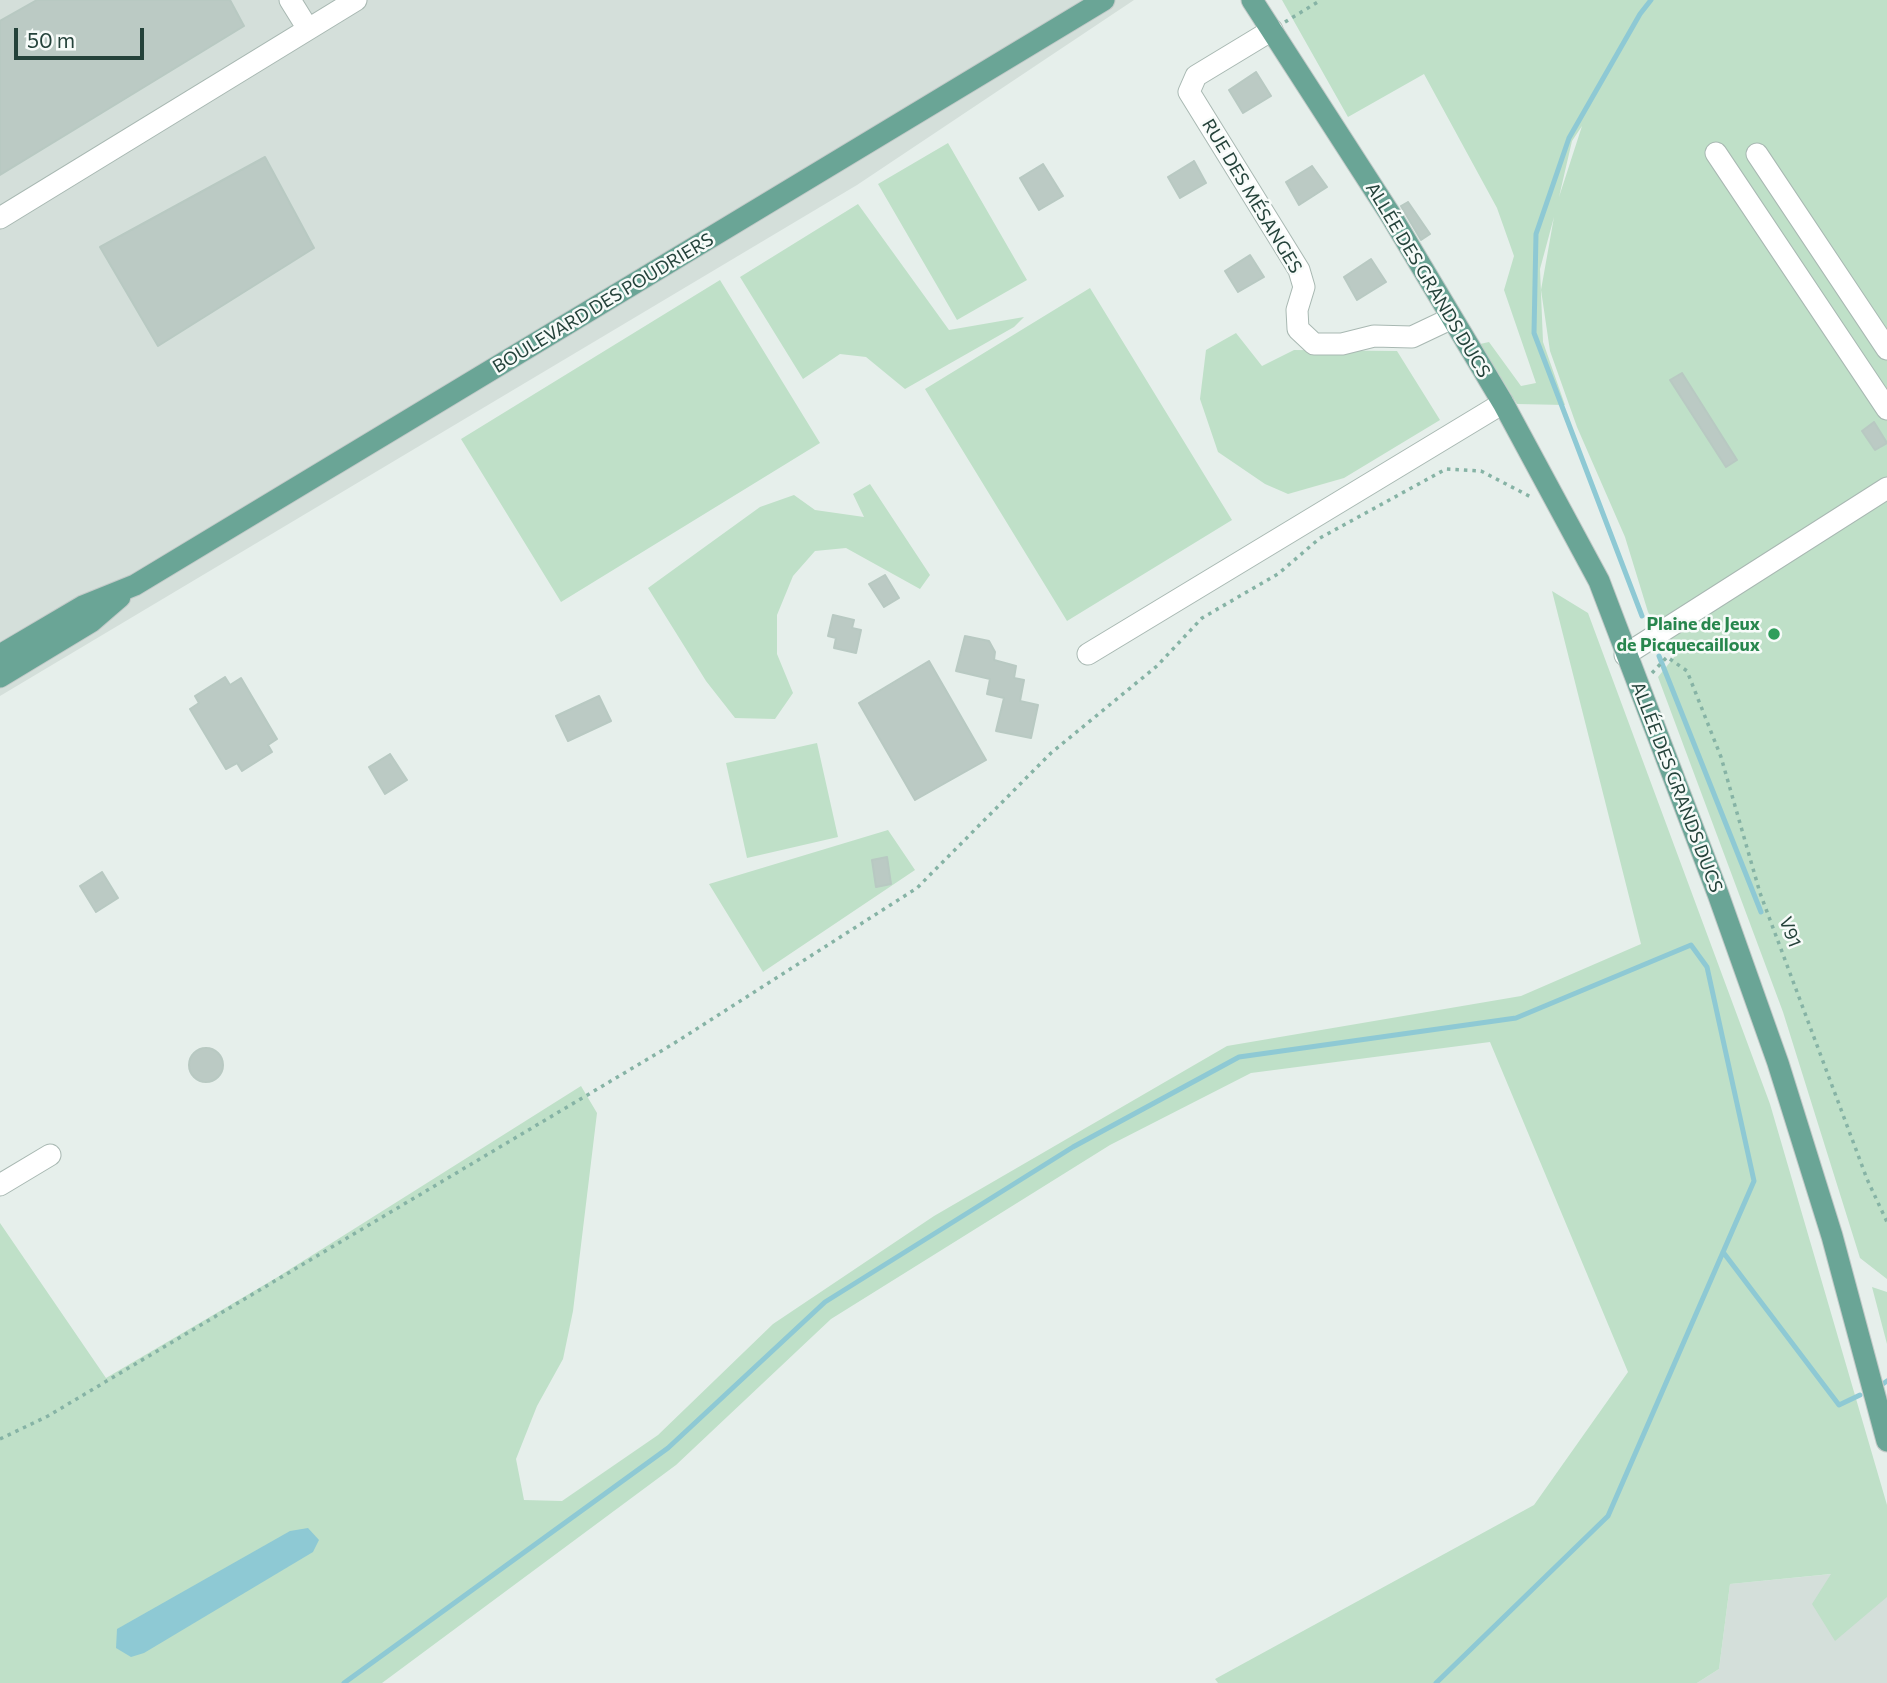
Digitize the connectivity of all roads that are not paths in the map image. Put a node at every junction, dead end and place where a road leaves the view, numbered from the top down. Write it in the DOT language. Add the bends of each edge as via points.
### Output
graph roads {
  1 [pos="290,0"];
  2 [pos="356,0"];
  3 [pos="1104,0"];
  4 [pos="1252,0"];
  5 [pos="308,29"];
  6 [pos="1272,30"];
  7 [pos="1716,153"];
  8 [pos="1757,154"];
  9 [pos="0,218"];
  10 [pos="1450,318"];
  11 [pos="1887,349"];
  12 [pos="1503,403"];
  13 [pos="1887,409"];
  14 [pos="1887,488"];
  15 [pos="135,585"];
  16 [pos="1087,654"];
  17 [pos="1625,654"];
  18 [pos="0,655"];
  19 [pos="0,677"];
  20 [pos="50,1154"];
  21 [pos="0,1185"];
  22 [pos="1887,1441"];
  1 -- 5 [label="street"];
  2 -- 5 [label="street"];
  3 -- 15 [label="main road, BOULEVARD DES POUDRIERS"];
  4 -- 6 [label="main road, ALLÉE DES GRANDS DUCS"];
  5 -- 9 [label="street"];
  6 -- 10 [label="main road, ALLÉE DES GRANDS DUCS" via="1390,214"];
  6 -- 10 [label="street, RUE DES MÉSANGES" via="1196,76 1189,92 1299,270 1304,287 1297,310 1298,329 1314,344 1342,344 1374,336 1412,337"];
  7 -- 13 [label="street"];
  8 -- 11 [label="street"];
  10 -- 12 [label="main road, ALLÉE DES GRANDS DUCS"];
  12 -- 16 [label="street"];
  12 -- 17 [label="main road, ALLÉE DES GRANDS DUCS" via="1598,580"];
  14 -- 17 [label="street"];
  15 -- 18 [label="main road, BOULEVARD DES POUDRIERS" via="83,606"];
  15 -- 19 [label="main road, BOULEVARD DES POUDRIERS" via="91,622"];
  17 -- 22 [label="main road, ALLÉE DES GRANDS DUCS" via="1643,675 1778,1063 1832,1236"];
  20 -- 21 [label="street"];
}
